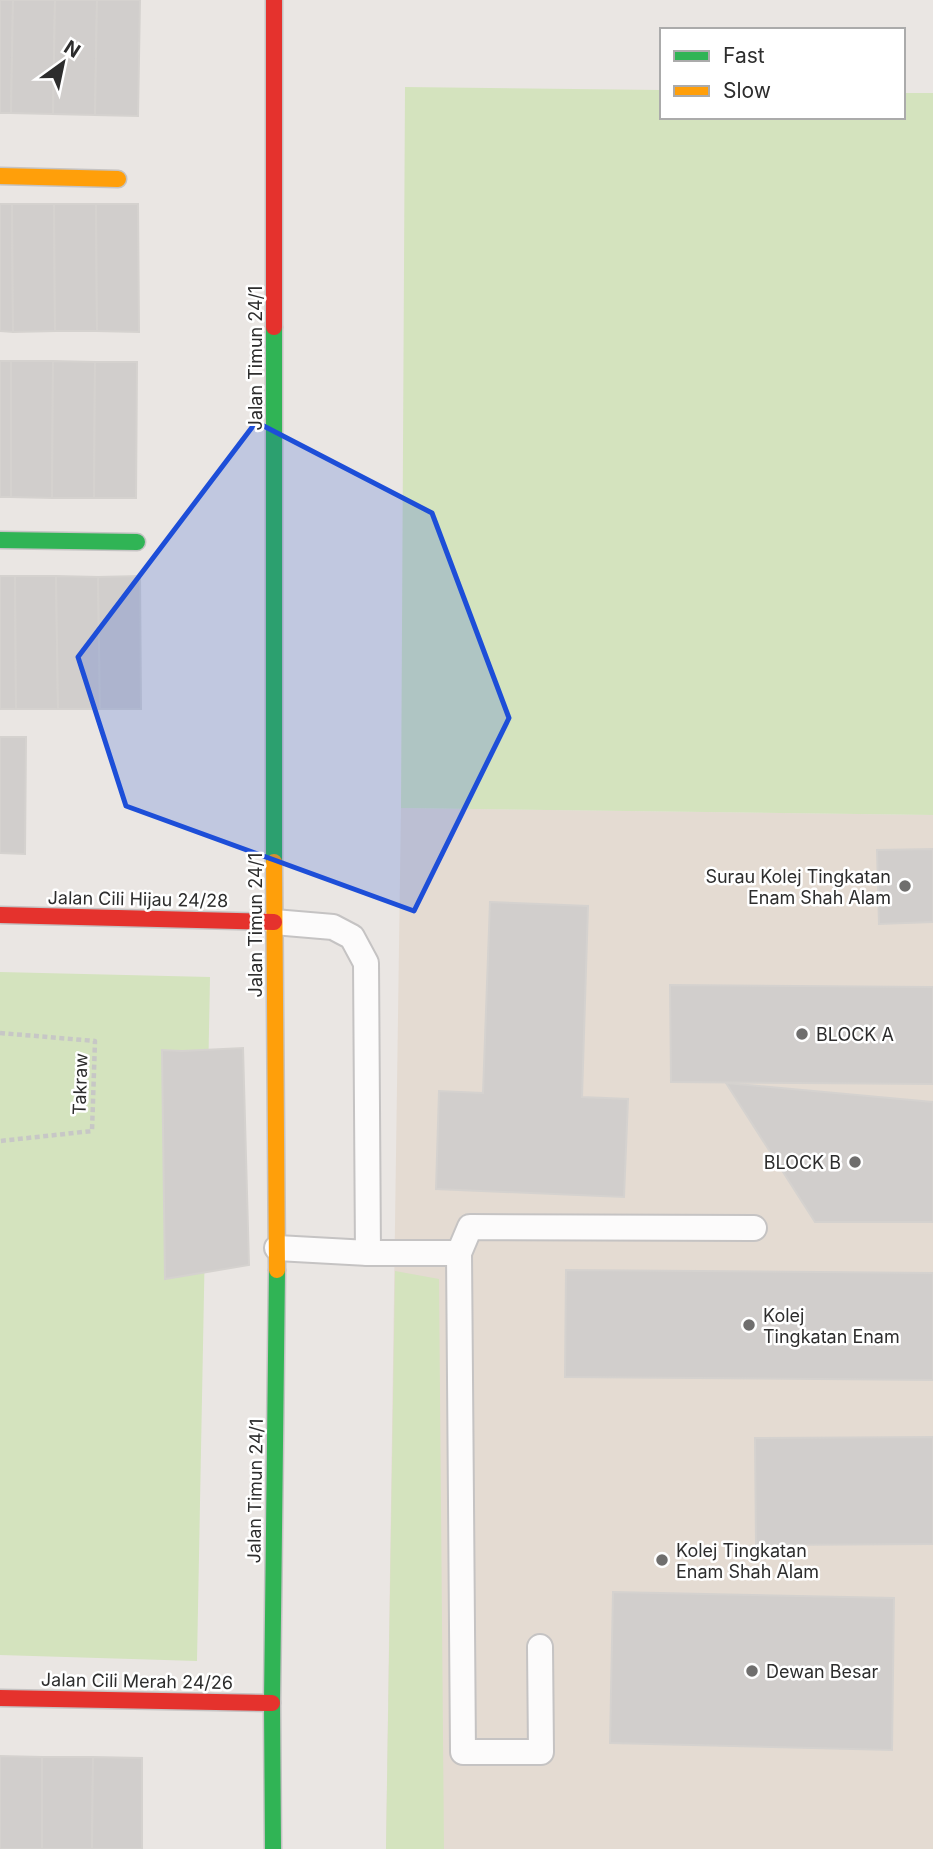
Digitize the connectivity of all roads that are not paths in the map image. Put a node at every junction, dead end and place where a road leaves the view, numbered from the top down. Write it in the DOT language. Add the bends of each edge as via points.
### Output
graph roads {
  1 [pos="274,0"];
  2 [pos="0,176"];
  3 [pos="118,179"];
  4 [pos="0,540"];
  5 [pos="136,542"];
  6 [pos="0,915"];
  7 [pos="274,922"];
  8 [pos="754,1228"];
  9 [pos="277,1248"];
  10 [pos="459,1253"];
  11 [pos="368,1254"];
  12 [pos="540,1647"];
  13 [pos="0,1698"];
  14 [pos="272,1703"];
  15 [pos="273,1849"];
  1 -- 7 [label="street, Jalan Timun 24/1"];
  2 -- 3 [label="street"];
  4 -- 5 [label="street"];
  6 -- 7 [label="street, Jalan Cili Hijau 24/28"];
  7 -- 9 [label="street, Jalan Timun 24/1"];
  7 -- 11 [label="lane" via="333,927 352,937 366,963"];
  8 -- 10 [label="lane" via="470,1227"];
  9 -- 11 [label="lane"];
  9 -- 14 [label="street, Jalan Timun 24/1"];
  10 -- 11 [label="lane"];
  10 -- 12 [label="lane" via="463,1752 541,1752"];
  13 -- 14 [label="street, Jalan Cili Merah 24/26"];
  14 -- 15 [label="street, Jalan Timun 24/1"];
}
